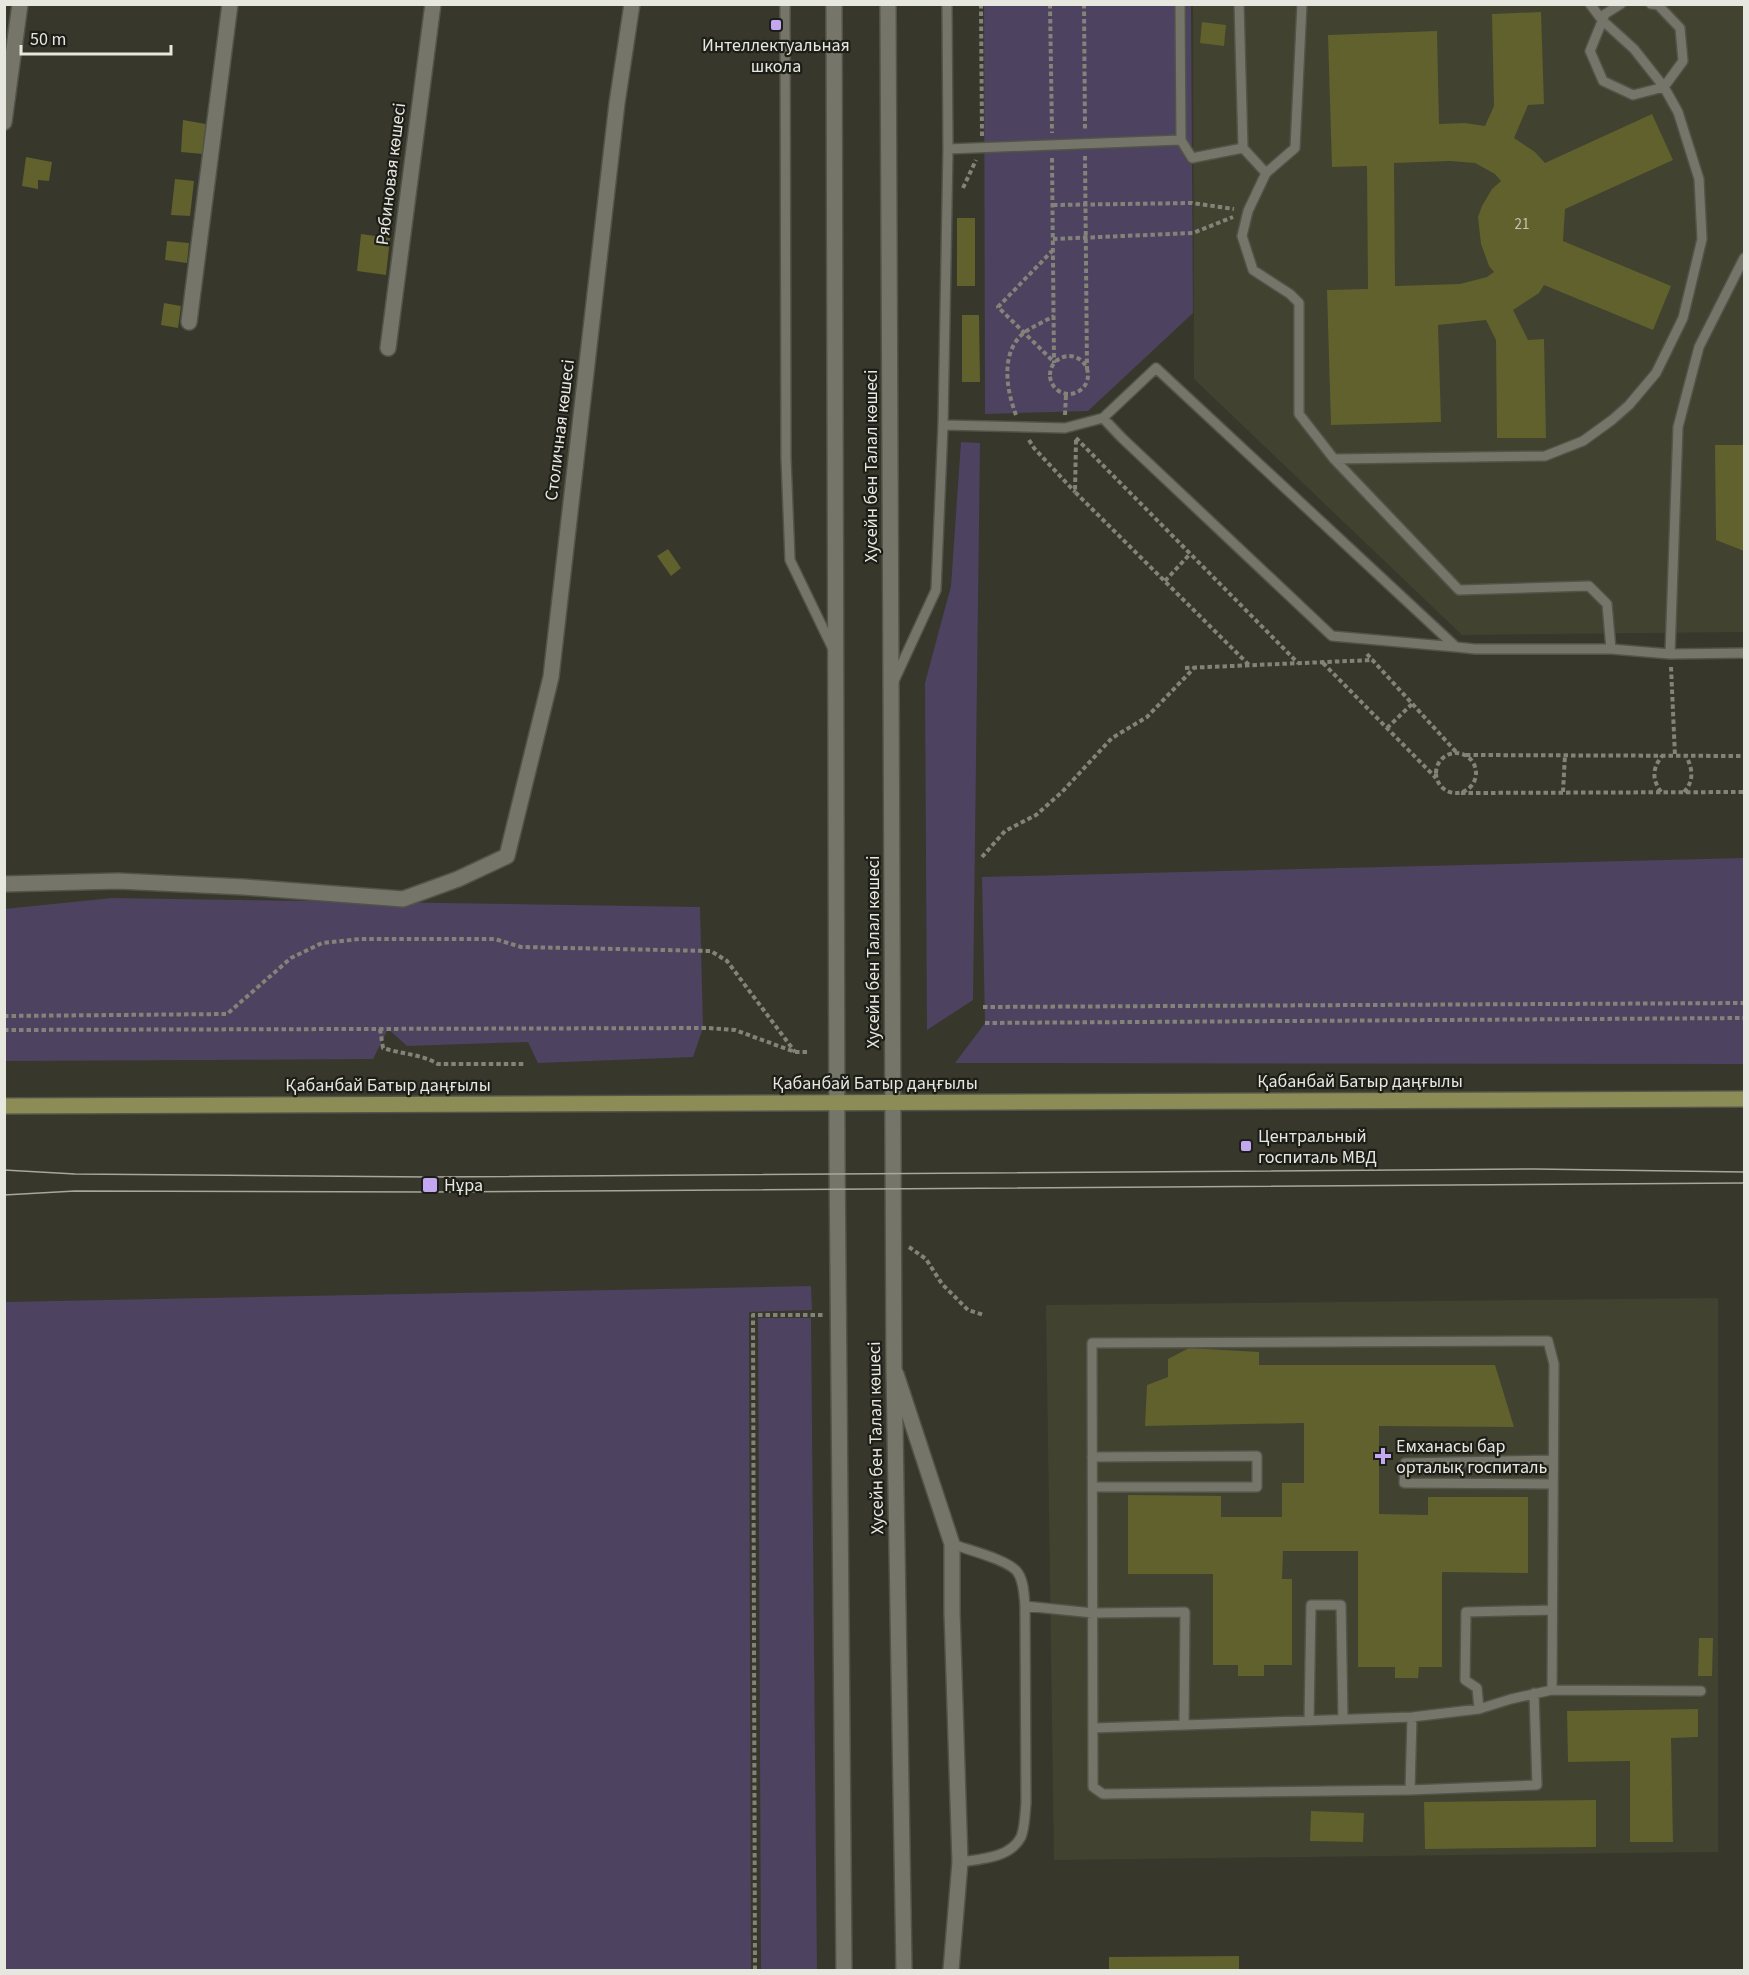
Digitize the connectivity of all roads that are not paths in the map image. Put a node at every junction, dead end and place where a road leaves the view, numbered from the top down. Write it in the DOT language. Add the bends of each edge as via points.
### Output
graph roads {
  1 [pos="20,4"];
  2 [pos="230,4"];
  3 [pos="433,4"];
  4 [pos="632,4"];
  5 [pos="785,4"];
  6 [pos="834,4"];
  7 [pos="888,4"];
  8 [pos="947,4"];
  9 [pos="1180,4"];
  10 [pos="1239,4"];
  11 [pos="1302,4"];
  12 [pos="1590,4"];
  13 [pos="1621,4"];
  14 [pos="1651,4"];
  15 [pos="1658,5"];
  16 [pos="1602,20"];
  17 [pos="1664,87"];
  18 [pos="4,122"];
  19 [pos="1181,140"];
  20 [pos="1243,148"];
  21 [pos="948,149"];
  22 [pos="1266,173"];
  23 [pos="1744,258"];
  24 [pos="189,322"];
  25 [pos="388,348"];
  26 [pos="1103,418"];
  27 [pos="943,425"];
  28 [pos="1334,459"];
  29 [pos="1456,647"];
  30 [pos="1611,649"];
  31 [pos="1744,653"];
  32 [pos="1670,654"];
  33 [pos="836,656"];
  34 [pos="891,688"];
  35 [pos="4,884"];
  36 [pos="1744,1099"];
  37 [pos="838,1102"];
  38 [pos="894,1102"];
  39 [pos="4,1106"];
  40 [pos="894,1368"];
  41 [pos="1092,1457"];
  42 [pos="1553,1460"];
  43 [pos="1553,1484"];
  44 [pos="1093,1487"];
  45 [pos="952,1544"];
  46 [pos="1025,1606"];
  47 [pos="1552,1610"];
  48 [pos="1093,1613"];
  49 [pos="1552,1690"];
  50 [pos="1701,1691"];
  51 [pos="1534,1693"];
  52 [pos="1479,1709"];
  53 [pos="1412,1717"];
  54 [pos="1343,1719"];
  55 [pos="1309,1721"];
  56 [pos="1184,1725"];
  57 [pos="1093,1728"];
  58 [pos="1410,1790"];
  59 [pos="960,1862"];
  60 [pos="844,1971"];
  61 [pos="904,1971"];
  62 [pos="951,1971"];
  1 -- 18 [label="street"];
  2 -- 24 [label="street"];
  3 -- 25 [label="street, Рябиновая көшесі"];
  4 -- 35 [label="street, Столичная көшесі" via="617,103 551,677 507,856 404,899 118,881"];
  5 -- 33 [label="lane" via="786,458 790,560"];
  6 -- 33 [label="street, Хусейн бен Талал көшесі"];
  7 -- 34 [label="street, Хусейн бен Талал көшесі"];
  8 -- 21 [label="lane"];
  9 -- 19 [label="lane"];
  10 -- 20 [label="lane"];
  11 -- 22 [label="lane" via="1295,148"];
  12 -- 16 [label="lane"];
  13 -- 16 [label="lane"];
  14 -- 15 [label="lane"];
  15 -- 17 [label="lane" via="1680,28 1683,61"];
  16 -- 17 [label="lane" via="1634,49"];
  16 -- 17 [label="lane" via="1590,51 1604,81 1633,95"];
  17 -- 28 [label="lane" via="1678,112 1699,179 1702,239 1683,318 1656,373 1629,405 1583,441 1545,456"];
  19 -- 20 [label="lane" via="1192,159"];
  19 -- 21 [label="lane"];
  20 -- 22 [label="lane"];
  21 -- 27 [label="lane"];
  22 -- 28 [label="lane" via="1248,211 1242,236 1253,270 1299,303 1299,414"];
  23 -- 32 [label="lane" via="1699,347 1678,427"];
  26 -- 27 [label="lane" via="1065,428"];
  26 -- 29 [label="lane" via="1332,636"];
  26 -- 29 [label="lane" via="1156,368"];
  27 -- 34 [label="lane" via="936,590"];
  28 -- 30 [label="lane" via="1459,590 1589,586 1607,604"];
  29 -- 30 [label="lane"];
  30 -- 32 [label="lane"];
  31 -- 32 [label="lane"];
  33 -- 37 [label="street, Хусейн бен Талал көшесі"];
  34 -- 38 [label="street, Хусейн бен Талал көшесі"];
  36 -- 38 [label="main road, Қабанбай Батыр даңғылы"];
  37 -- 38 [label="main road, Қабанбай Батыр даңғылы"];
  37 -- 39 [label="main road, Қабанбай Батыр даңғылы"];
  37 -- 60 [label="street, Хусейн бен Талал көшесі"];
  38 -- 40 [label="street, Хусейн бен Талал көшесі"];
  40 -- 45 [label="street"];
  40 -- 61 [label="street, Хусейн бен Талал көшесі"];
  41 -- 42 [label="lane" via="1092,1343 1548,1341 1554,1364"];
  41 -- 44 [label="lane"];
  41 -- 44 [label="lane" via="1257,1456 1257,1487"];
  42 -- 43 [label="lane"];
  42 -- 43 [label="lane" via="1405,1463 1404,1483"];
  43 -- 47 [label="lane"];
  44 -- 48 [label="lane"];
  45 -- 46 [label="lane" via="1017,1571"];
  45 -- 59 [label="street"];
  46 -- 48 [label="lane"];
  46 -- 59 [label="lane" via="1023,1831 1005,1852 988,1859"];
  47 -- 49 [label="lane"];
  47 -- 52 [label="lane" via="1466,1612 1465,1680 1477,1688"];
  48 -- 56 [label="lane" via="1185,1612"];
  48 -- 57 [label="lane"];
  49 -- 50 [label="lane"];
  49 -- 51 [label="lane"];
  51 -- 52 [label="lane"];
  51 -- 58 [label="lane" via="1537,1785"];
  52 -- 53 [label="lane"];
  53 -- 54 [label="lane"];
  53 -- 58 [label="lane"];
  54 -- 55 [label="lane"];
  54 -- 55 [label="lane" via="1341,1605 1311,1605"];
  55 -- 56 [label="lane"];
  56 -- 57 [label="lane"];
  57 -- 58 [label="lane" via="1093,1787 1103,1794"];
  59 -- 62 [label="street"];
}
